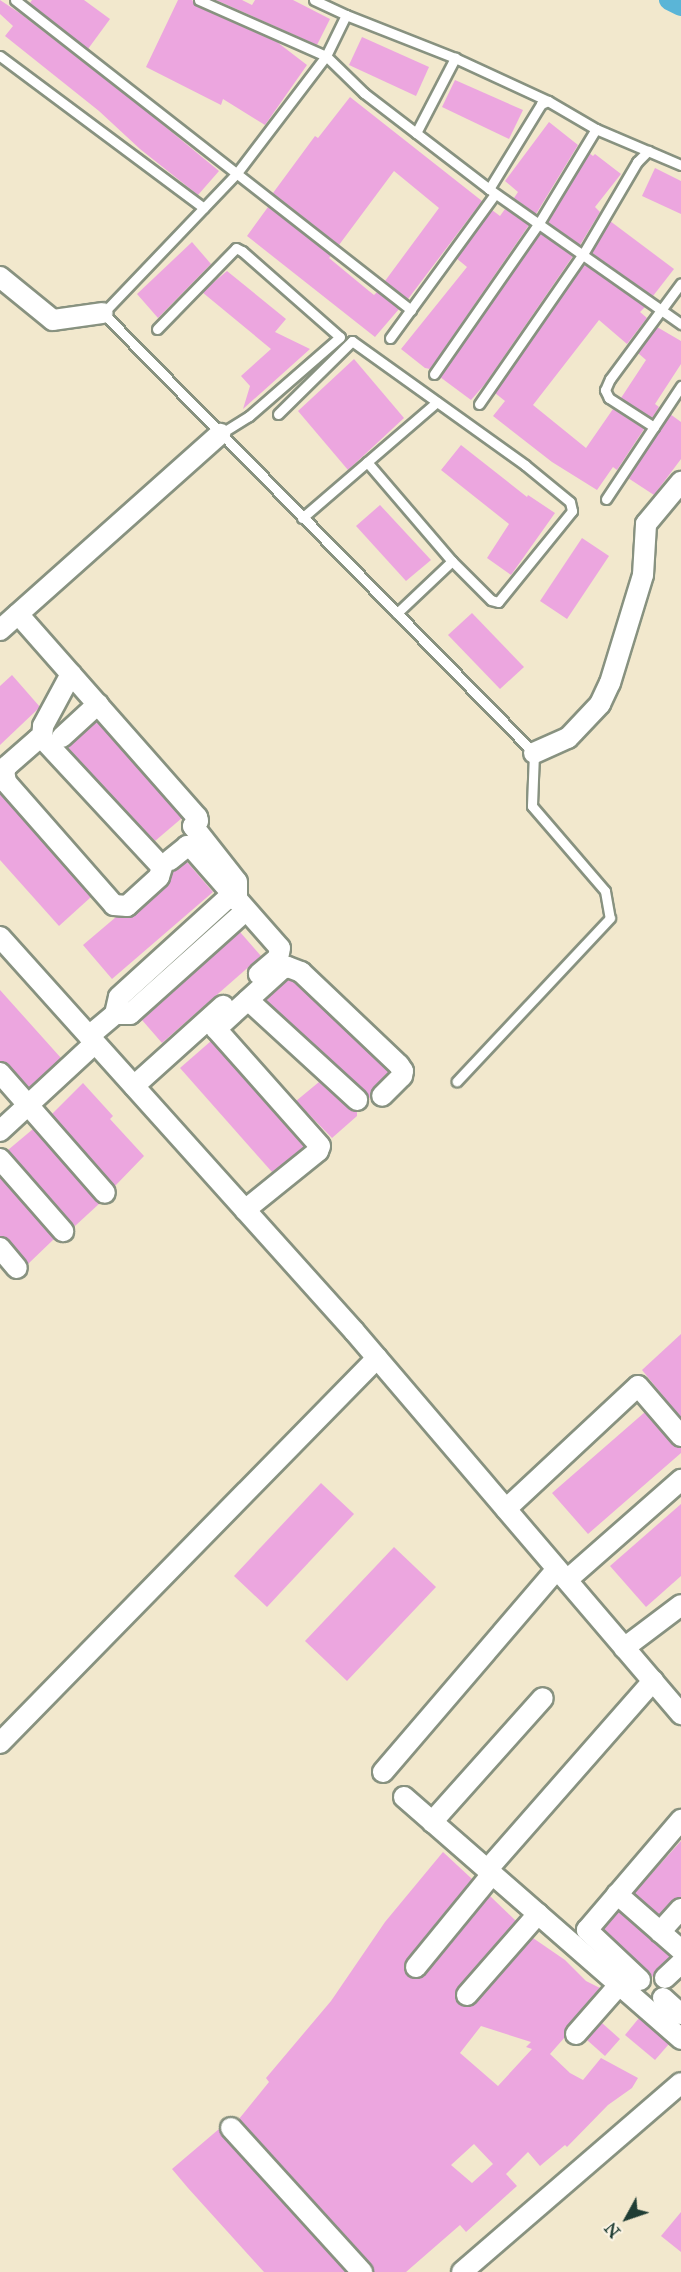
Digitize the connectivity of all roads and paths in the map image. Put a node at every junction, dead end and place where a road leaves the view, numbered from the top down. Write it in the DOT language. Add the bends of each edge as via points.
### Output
graph roads {
  1 [pos="15,0"];
  2 [pos="199,0"];
  3 [pos="314,0"];
  4 [pos="346,15"];
  5 [pos="0,56"];
  6 [pos="326,56"];
  7 [pos="455,58"];
  8 [pos="548,101"];
  9 [pos="596,129"];
  10 [pos="416,132"];
  11 [pos="648,151"];
  12 [pos="681,165"];
  13 [pos="237,173"];
  14 [pos="492,191"];
  15 [pos="204,208"];
  16 [pos="539,223"];
  17 [pos="583,254"];
  18 [pos="0,277"];
  19 [pos="681,283"];
  20 [pos="411,310"];
  21 [pos="662,310"];
  22 [pos="103,313"];
  23 [pos="681,324"];
  24 [pos="157,329"];
  25 [pos="390,338"];
  26 [pos="434,374"];
  27 [pos="681,386"];
  28 [pos="437,402"];
  29 [pos="479,404"];
  30 [pos="278,414"];
  31 [pos="654,427"];
  32 [pos="220,434"];
  33 [pos="367,462"];
  34 [pos="681,482"];
  35 [pos="606,500"];
  36 [pos="302,518"];
  37 [pos="452,561"];
  38 [pos="397,613"];
  39 [pos="18,614"];
  40 [pos="0,630"];
  41 [pos="71,674"];
  42 [pos="98,704"];
  43 [pos="62,737"];
  44 [pos="42,738"];
  45 [pos="534,753"];
  46 [pos="193,826"];
  47 [pos="162,859"];
  48 [pos="238,902"];
  49 [pos="0,937"];
  50 [pos="248,1000"];
  51 [pos="216,1029"];
  52 [pos="92,1040"];
  53 [pos="0,1073"];
  54 [pos="457,1081"];
  55 [pos="138,1090"];
  56 [pos="382,1096"];
  57 [pos="357,1100"];
  58 [pos="28,1105"];
  59 [pos="0,1131"];
  60 [pos="0,1159"];
  61 [pos="105,1193"];
  62 [pos="245,1210"];
  63 [pos="63,1231"];
  64 [pos="0,1248"];
  65 [pos="17,1268"];
  66 [pos="377,1358"];
  67 [pos="681,1436"];
  68 [pos="681,1480"];
  69 [pos="506,1509"];
  70 [pos="562,1574"];
  71 [pos="681,1605"];
  72 [pos="624,1648"];
  73 [pos="653,1681"];
  74 [pos="543,1698"];
  75 [pos="681,1714"];
  76 [pos="0,1743"];
  77 [pos="384,1772"];
  78 [pos="404,1797"];
  79 [pos="681,1820"];
  80 [pos="432,1822"];
  81 [pos="490,1872"];
  82 [pos="617,1894"];
  83 [pos="681,1909"];
  84 [pos="538,1914"];
  85 [pos="660,1932"];
  86 [pos="681,1950"];
  87 [pos="681,1964"];
  88 [pos="416,1967"];
  89 [pos="665,1978"];
  90 [pos="640,1980"];
  91 [pos="619,1985"];
  92 [pos="467,1995"];
  93 [pos="663,1998"];
  94 [pos="681,2014"];
  95 [pos="576,2034"];
  96 [pos="681,2039"];
  97 [pos="681,2083"];
  98 [pos="231,2128"];
  99 [pos="362,2272"];
  100 [pos="462,2272"];
  1 -- 13 [label="lane"];
  2 -- 6 [label="lane"];
  3 -- 4 [label="lane"];
  4 -- 6 [label="lane"];
  4 -- 7 [label="lane"];
  5 -- 15 [label="lane"];
  6 -- 10 [label="lane" via="364,93"];
  6 -- 13 [label="lane"];
  7 -- 8 [label="lane"];
  7 -- 10 [label="lane"];
  8 -- 9 [label="lane"];
  8 -- 14 [label="lane" via="534,113"];
  9 -- 11 [label="lane"];
  9 -- 16 [label="lane"];
  10 -- 14 [label="lane"];
  11 -- 12 [label="lane"];
  11 -- 17 [label="lane" via="637,162"];
  13 -- 15 [label="lane"];
  13 -- 20 [label="lane"];
  14 -- 16 [label="lane"];
  14 -- 20 [label="lane"];
  15 -- 22 [label="lane"];
  16 -- 17 [label="lane"];
  16 -- 26 [label="lane"];
  17 -- 21 [label="lane"];
  17 -- 29 [label="lane"];
  18 -- 22 [label="street" via="53,320"];
  19 -- 21 [label="lane"];
  20 -- 25 [label="lane"];
  21 -- 23 [label="lane"];
  21 -- 31 [label="lane" via="605,390 609,398"];
  22 -- 32 [label="lane"];
  24 -- 32 [label="lane" via="236,248 340,337 249,416"];
  27 -- 31 [label="lane"];
  28 -- 30 [label="lane" via="352,341"];
  28 -- 33 [label="lane"];
  28 -- 37 [label="lane" via="525,465 570,502 572,511 498,602"];
  31 -- 35 [label="lane"];
  32 -- 36 [label="lane"];
  32 -- 39 [label="street"];
  33 -- 36 [label="lane"];
  33 -- 37 [label="lane"];
  34 -- 45 [label="street" via="646,524 643,575 600,704 568,738"];
  36 -- 38 [label="lane"];
  37 -- 38 [label="lane"];
  38 -- 45 [label="lane"];
  39 -- 40 [label="street"];
  39 -- 41 [label="street"];
  41 -- 42 [label="street"];
  41 -- 44 [label="street" via="43,726"];
  42 -- 43 [label="street"];
  42 -- 46 [label="street" via="197,817"];
  44 -- 47 [label="street"];
  44 -- 47 [label="street" via="7,766 3,776 114,904 127,906 159,877"];
  45 -- 54 [label="lane" via="532,806 605,891 610,918"];
  46 -- 47 [label="street"];
  46 -- 48 [label="street" via="233,874"];
  47 -- 48 [label="street" via="189,846"];
  48 -- 52 [label="street" via="130,1014 115,1014"];
  48 -- 55 [label="street" via="280,948 280,954"];
  49 -- 52 [label="street"];
  50 -- 51 [label="street"];
  50 -- 56 [label="street" via="282,969 301,972 403,1071"];
  50 -- 57 [label="street"];
  51 -- 55 [label="street"];
  51 -- 62 [label="street" via="320,1146"];
  52 -- 55 [label="street"];
  52 -- 58 [label="street"];
  53 -- 58 [label="street"];
  55 -- 62 [label="street"];
  58 -- 59 [label="street"];
  58 -- 61 [label="street"];
  60 -- 63 [label="street"];
  62 -- 66 [label="street"];
  64 -- 65 [label="street"];
  66 -- 69 [label="street"];
  66 -- 76 [label="street"];
  67 -- 69 [label="street" via="638,1386"];
  68 -- 70 [label="street"];
  69 -- 70 [label="street"];
  70 -- 72 [label="street"];
  70 -- 77 [label="street"];
  71 -- 72 [label="street"];
  72 -- 73 [label="street"];
  73 -- 75 [label="street"];
  73 -- 81 [label="street"];
  74 -- 80 [label="street"];
  78 -- 80 [label="street"];
  79 -- 82 [label="street"];
  80 -- 81 [label="street"];
  81 -- 84 [label="street"];
  81 -- 88 [label="street"];
  82 -- 85 [label="street"];
  82 -- 90 [label="street" via="587,1930"];
  83 -- 85 [label="street"];
  84 -- 91 [label="street"];
  84 -- 92 [label="street"];
  85 -- 86 [label="street"];
  87 -- 89 [label="street"];
  91 -- 95 [label="street"];
  91 -- 96 [label="street"];
  93 -- 94 [label="street"];
  97 -- 100 [label="street"];
  98 -- 99 [label="street"];
}
